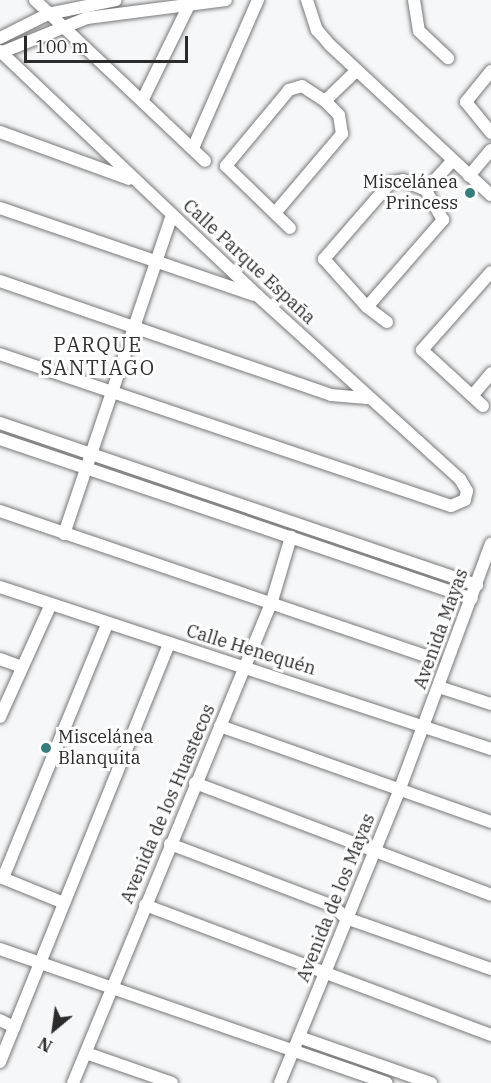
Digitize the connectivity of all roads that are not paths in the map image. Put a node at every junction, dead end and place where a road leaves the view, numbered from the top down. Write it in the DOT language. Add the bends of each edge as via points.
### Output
graph roads {
  1 [pos="35,0"];
  2 [pos="116,0"];
  3 [pos="226,0"];
  4 [pos="258,0"];
  5 [pos="307,0"];
  6 [pos="414,0"];
  7 [pos="191,2"];
  8 [pos="64,5"];
  9 [pos="48,14"];
  10 [pos="62,26"];
  11 [pos="0,38"];
  12 [pos="0,52"];
  13 [pos="448,58"];
  14 [pos="491,70"];
  15 [pos="356,71"];
  16 [pos="142,101"];
  17 [pos="325,101"];
  18 [pos="0,132"];
  19 [pos="491,133"];
  20 [pos="192,148"];
  21 [pos="491,150"];
  22 [pos="205,161"];
  23 [pos="452,161"];
  24 [pos="469,176"];
  25 [pos="135,181"];
  26 [pos="426,190"];
  27 [pos="491,195"];
  28 [pos="0,208"];
  29 [pos="274,213"];
  30 [pos="172,215"];
  31 [pos="290,228"];
  32 [pos="156,260"];
  33 [pos="491,272"];
  34 [pos="0,280"];
  35 [pos="258,296"];
  36 [pos="367,307"];
  37 [pos="387,322"];
  38 [pos="134,324"];
  39 [pos="0,354"];
  40 [pos="491,374"];
  41 [pos="111,392"];
  42 [pos="472,396"];
  43 [pos="367,398"];
  44 [pos="483,406"];
  45 [pos="0,423"];
  46 [pos="0,439"];
  47 [pos="90,454"];
  48 [pos="85,468"];
  49 [pos="0,511"];
  50 [pos="63,534"];
  51 [pos="291,537"];
  52 [pos="491,544"];
  53 [pos="477,585"];
  54 [pos="0,587"];
  55 [pos="472,599"];
  56 [pos="272,601"];
  57 [pos="51,604"];
  58 [pos="107,624"];
  59 [pos="169,643"];
  60 [pos="432,658"];
  61 [pos="0,659"];
  62 [pos="244,666"];
  63 [pos="22,667"];
  64 [pos="439,687"];
  65 [pos="491,704"];
  66 [pos="0,717"];
  67 [pos="425,725"];
  68 [pos="220,726"];
  69 [pos="491,749"];
  70 [pos="195,783"];
  71 [pos="399,791"];
  72 [pos="491,822"];
  73 [pos="170,844"];
  74 [pos="373,852"];
  75 [pos="1,877"];
  76 [pos="491,895"];
  77 [pos="64,903"];
  78 [pos="145,905"];
  79 [pos="346,918"];
  80 [pos="0,950"];
  81 [pos="40,966"];
  82 [pos="491,969"];
  83 [pos="324,973"];
  84 [pos="111,988"];
  85 [pos="0,1020"];
  86 [pos="14,1027"];
  87 [pos="491,1035"];
  88 [pos="299,1037"];
  89 [pos="293,1051"];
  90 [pos="86,1053"];
  91 [pos="0,1062"];
  92 [pos="73,1083"];
  93 [pos="172,1083"];
  94 [pos="280,1083"];
  95 [pos="386,1083"];
  96 [pos="431,1083"];
  1 -- 9 [label="street"];
  2 -- 8 [label="street"];
  3 -- 7 [label="street"];
  4 -- 20 [label="street"];
  5 -- 15 [label="street" via="317,30"];
  6 -- 13 [label="street" via="419,31"];
  7 -- 10 [label="street" via="87,18"];
  7 -- 16 [label="street"];
  8 -- 9 [label="street"];
  9 -- 10 [label="street"];
  9 -- 11 [label="street"];
  10 -- 12 [label="street"];
  10 -- 16 [label="street"];
  12 -- 25 [label="street, Calle Parque España"];
  14 -- 19 [label="street" via="466,102"];
  15 -- 17 [label="street"];
  15 -- 23 [label="street"];
  16 -- 20 [label="street"];
  17 -- 29 [label="street" via="342,121 342,134"];
  17 -- 29 [label="street" via="302,86 289,90 226,162 228,172"];
  18 -- 25 [label="street"];
  20 -- 22 [label="street"];
  21 -- 24 [label="street"];
  23 -- 24 [label="street"];
  23 -- 26 [label="street"];
  24 -- 27 [label="street"];
  25 -- 30 [label="street, Calle Parque España"];
  26 -- 36 [label="street" via="443,220"];
  26 -- 36 [label="street" via="403,180 390,183 325,256 326,263"];
  28 -- 32 [label="street"];
  29 -- 31 [label="street"];
  30 -- 32 [label="street"];
  30 -- 35 [label="street, Calle Parque España"];
  32 -- 35 [label="street"];
  32 -- 38 [label="street"];
  33 -- 42 [label="street" via="422,350"];
  34 -- 38 [label="street"];
  35 -- 43 [label="street, Calle Parque España"];
  36 -- 37 [label="street"];
  38 -- 41 [label="street"];
  38 -- 43 [label="street" via="331,395"];
  39 -- 41 [label="street"];
  40 -- 42 [label="street"];
  41 -- 43 [label="street, Calle Parque España" via="451,506 465,500 467,491 460,479"];
  41 -- 47 [label="street"];
  42 -- 44 [label="street"];
  45 -- 47 [label="street"];
  46 -- 48 [label="street"];
  47 -- 48 [label="street"];
  47 -- 53 [label="street"];
  48 -- 50 [label="street"];
  48 -- 51 [label="street"];
  49 -- 50 [label="street"];
  50 -- 56 [label="street"];
  51 -- 55 [label="street"];
  51 -- 56 [label="street, Avenida de los Huastecos"];
  52 -- 53 [label="street, Avenida Mayas"];
  53 -- 55 [label="street, Avenida Mayas"];
  54 -- 57 [label="street, Calle Henequén"];
  55 -- 64 [label="street, Avenida Mayas"];
  56 -- 60 [label="street"];
  56 -- 62 [label="street, Avenida de los Huastecos"];
  57 -- 58 [label="street, Calle Henequén"];
  57 -- 63 [label="street"];
  58 -- 59 [label="street, Calle Henequén"];
  58 -- 75 [label="street"];
  59 -- 62 [label="street, Calle Henequén"];
  59 -- 77 [label="street"];
  61 -- 63 [label="street"];
  62 -- 67 [label="street, Calle Henequén"];
  62 -- 68 [label="street, Avenida de los Huastecos"];
  63 -- 66 [label="street"];
  64 -- 65 [label="street"];
  64 -- 67 [label="street, Avenida Mayas"];
  67 -- 69 [label="street, Calle Henequén"];
  67 -- 71 [label="street, Avenida de los Mayas"];
  68 -- 70 [label="street, Avenida de los Huastecos"];
  68 -- 71 [label="street"];
  70 -- 73 [label="street, Avenida de los Huastecos"];
  70 -- 74 [label="street"];
  71 -- 72 [label="street"];
  71 -- 74 [label="street, Avenida de los Mayas"];
  73 -- 78 [label="street, Avenida de los Huastecos"];
  73 -- 79 [label="street" via="333,906"];
  74 -- 76 [label="street"];
  74 -- 79 [label="street, Avenida de los Mayas"];
  75 -- 77 [label="street"];
  77 -- 81 [label="street"];
  78 -- 83 [label="street"];
  78 -- 84 [label="street, Avenida de los Huastecos"];
  79 -- 82 [label="street"];
  79 -- 83 [label="street, Avenida de los Mayas"];
  80 -- 81 [label="street"];
  81 -- 84 [label="street"];
  81 -- 86 [label="street"];
  83 -- 87 [label="street"];
  83 -- 88 [label="street, Avenida de los Mayas"];
  84 -- 89 [label="street"];
  84 -- 90 [label="street, Avenida de los Huastecos"];
  85 -- 86 [label="street"];
  86 -- 91 [label="street"];
  88 -- 89 [label="street, Avenida de los Mayas"];
  88 -- 96 [label="street"];
  89 -- 94 [label="street, Avenida de los Mayas"];
  89 -- 95 [label="street"];
  90 -- 92 [label="street, Avenida de los Huastecos"];
  90 -- 93 [label="street"];
}
